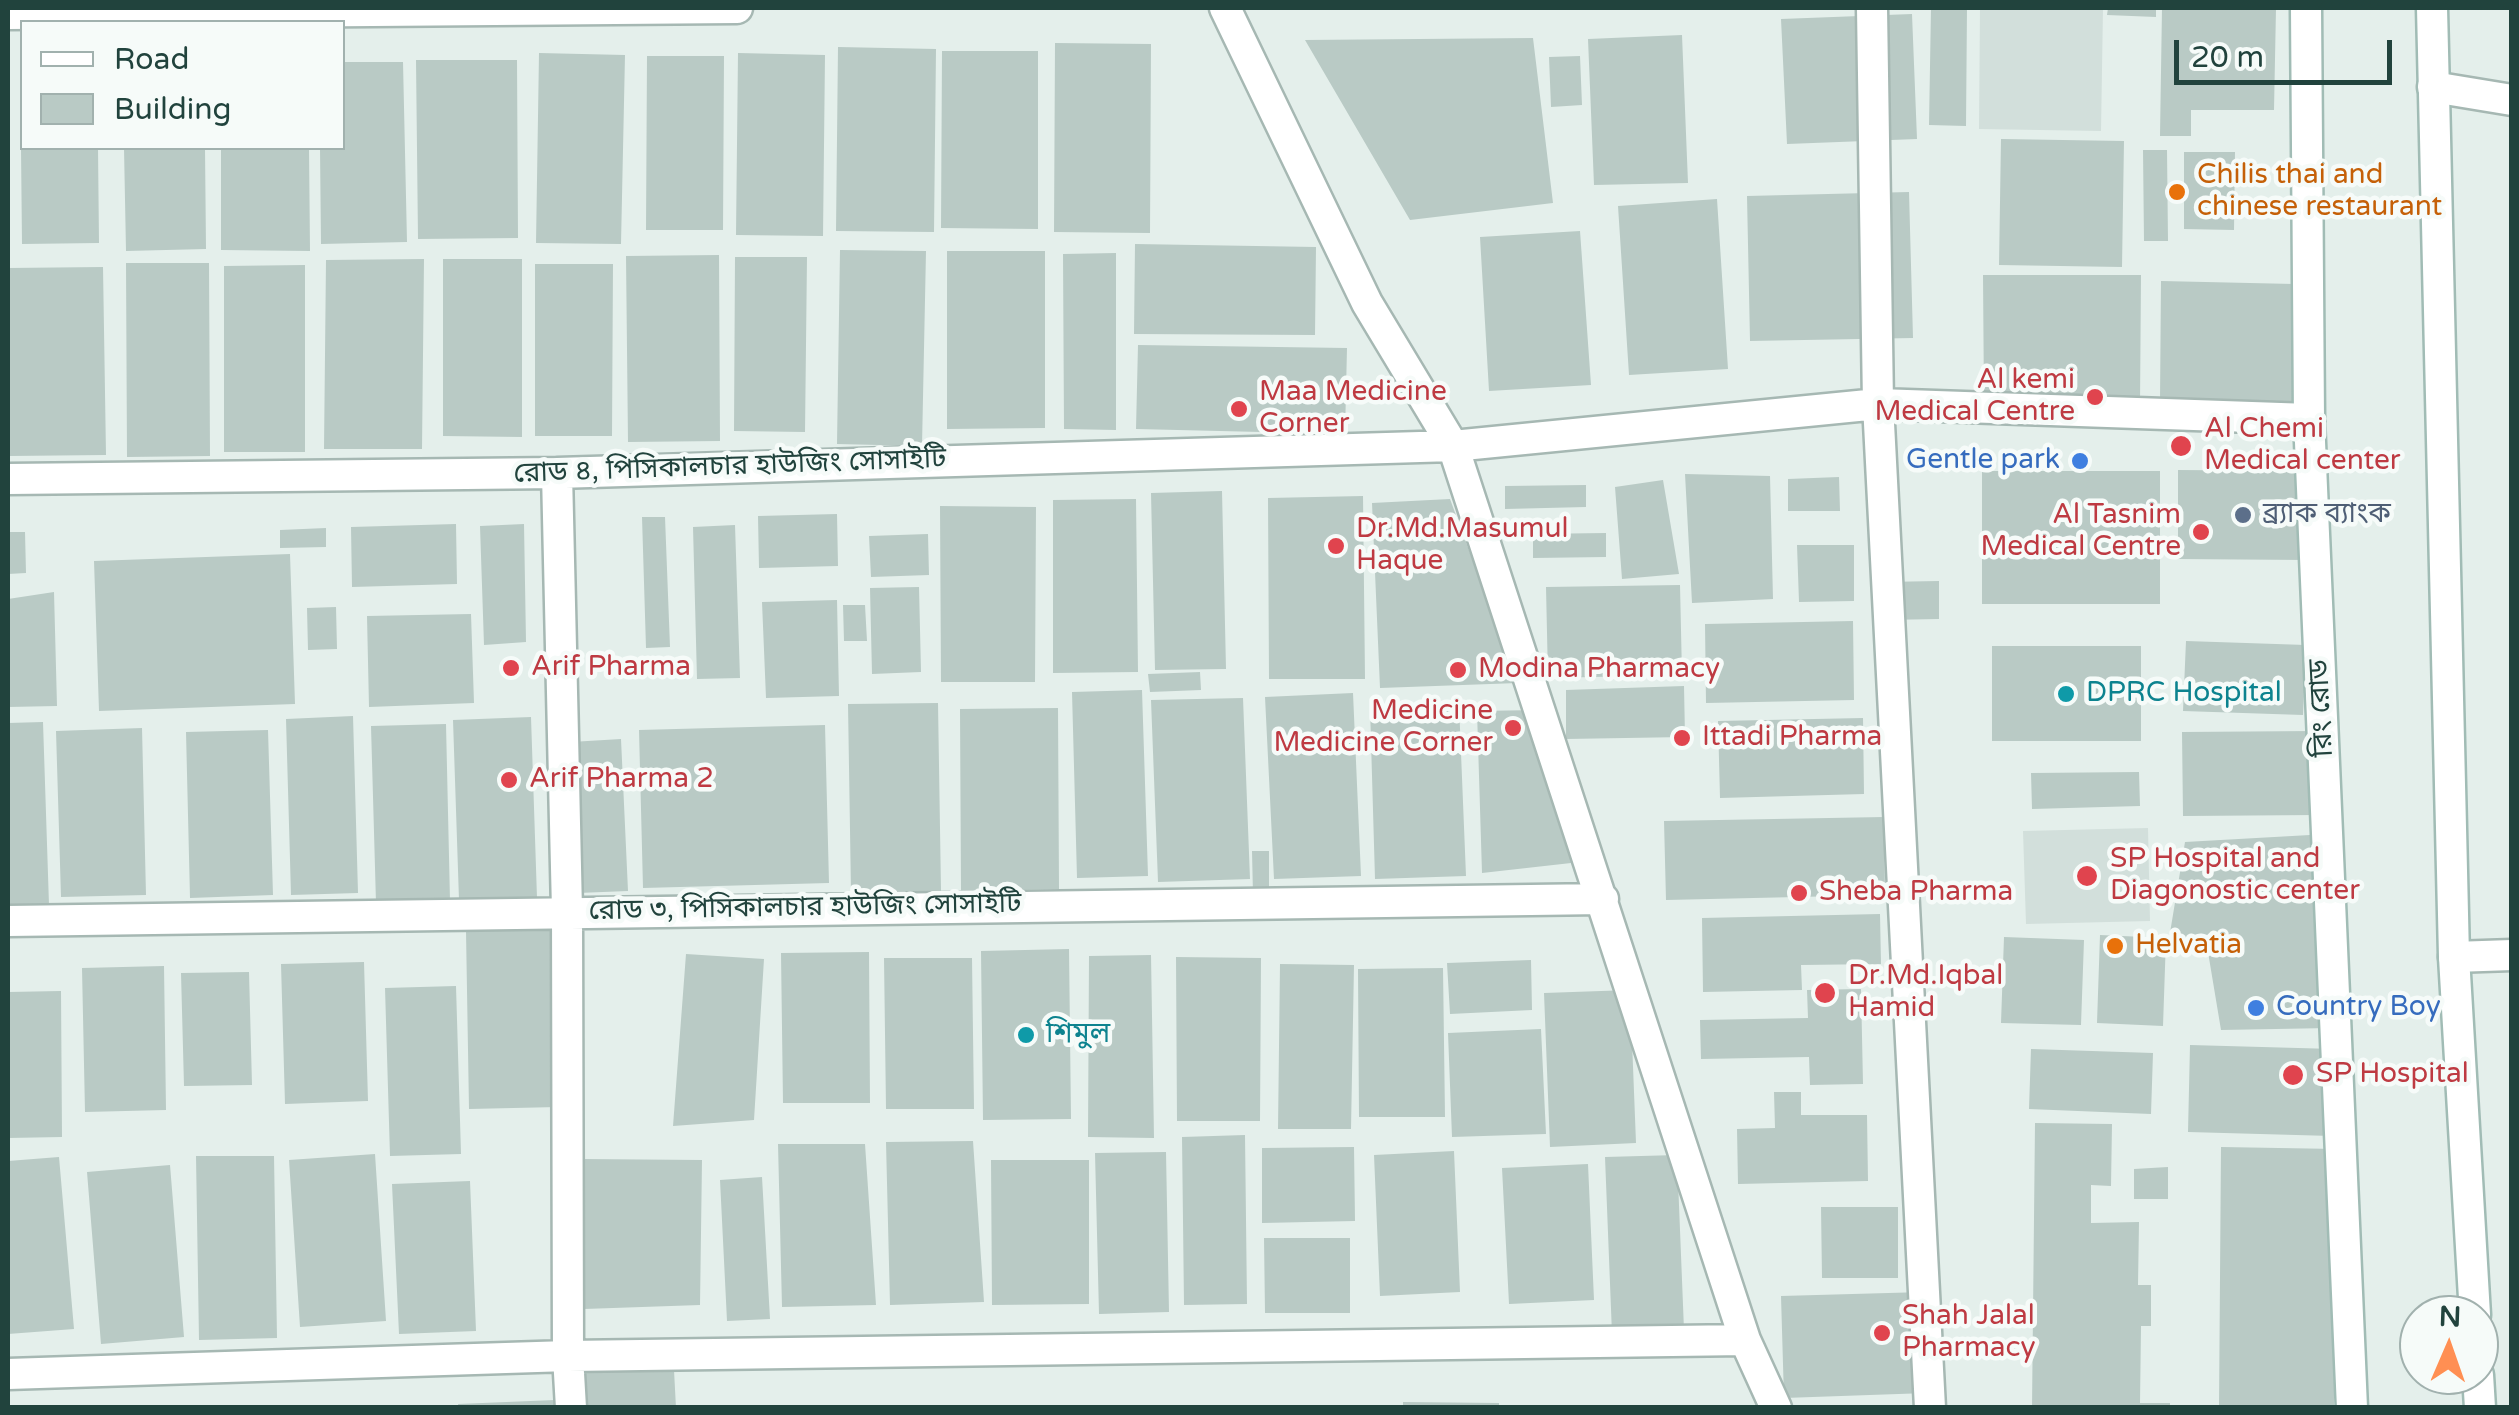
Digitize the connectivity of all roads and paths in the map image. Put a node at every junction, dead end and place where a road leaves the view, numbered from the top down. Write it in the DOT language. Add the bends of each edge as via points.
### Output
graph roads {
  1 [pos="737,8"];
  2 [pos="1224,8"];
  3 [pos="1872,8"];
  4 [pos="2306,8"];
  5 [pos="2432,8"];
  6 [pos="8,14"];
  7 [pos="2433,86"];
  8 [pos="2512,100"];
  9 [pos="1878,404"];
  10 [pos="2309,420"];
  11 [pos="1453,446"];
  12 [pos="556,473"];
  13 [pos="8,480"];
  14 [pos="1603,899"];
  15 [pos="567,911"];
  16 [pos="8,921"];
  17 [pos="2512,955"];
  18 [pos="2454,958"];
  19 [pos="2474,1295"];
  20 [pos="1745,1340"];
  21 [pos="568,1356"];
  22 [pos="8,1374"];
  23 [pos="572,1408"];
  24 [pos="1776,1408"];
  25 [pos="1930,1408"];
  26 [pos="2352,1408"];
  1 -- 6 [label="street"];
  2 -- 11 [label="street" via="1366,303"];
  3 -- 9 [label="street"];
  4 -- 10 [label="street, রিং রোড"];
  5 -- 7 [label="street"];
  7 -- 8 [label="street"];
  7 -- 18 [label="street"];
  9 -- 10 [label="street, রোড ৪, পিসিকালচার হাউজিং সোসাইটি"];
  9 -- 11 [label="street, রোড ৪, পিসিকালচার হাউজিং সোসাইটি"];
  9 -- 25 [label="street"];
  10 -- 26 [label="street, রিং রোড"];
  11 -- 12 [label="street, রোড ৪, পিসিকালচার হাউজিং সোসাইটি"];
  11 -- 14 [label="street"];
  12 -- 13 [label="street, রোড ৪, পিসিকালচার হাউজিং সোসাইটি"];
  12 -- 15 [label="street"];
  14 -- 15 [label="street, রোড ৩, পিসিকালচার হাউজিং সোসাইটি"];
  14 -- 20 [label="street"];
  15 -- 16 [label="street, রোড ৩, পিসিকালচার হাউজিং সোসাইটি"];
  15 -- 21 [label="street"];
  17 -- 18 [label="street"];
  18 -- 19 [label="street"];
  20 -- 21 [label="street"];
  20 -- 24 [label="street"];
  21 -- 22 [label="street"];
  21 -- 23 [label="street"];
}
